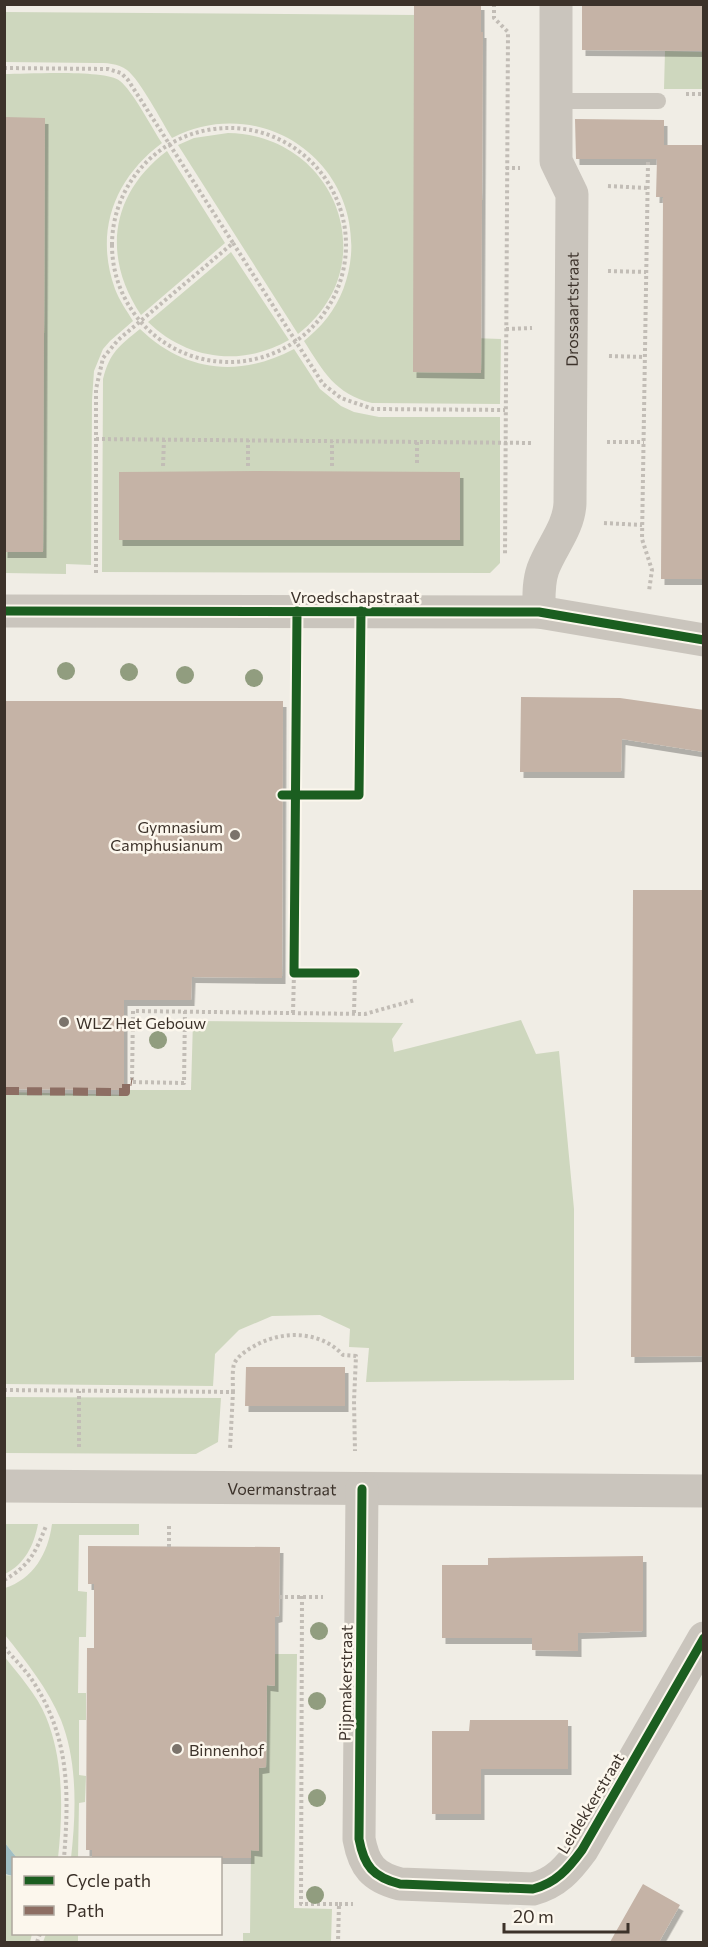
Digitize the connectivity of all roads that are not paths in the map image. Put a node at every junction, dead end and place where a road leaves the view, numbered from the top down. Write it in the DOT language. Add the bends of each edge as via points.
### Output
graph roads {
  1 [pos="556,4"];
  2 [pos="557,101"];
  3 [pos="658,101"];
  4 [pos="4,611"];
  5 [pos="539,612"];
  6 [pos="704,640"];
  7 [pos="4,1486"];
  8 [pos="362,1490"];
  9 [pos="704,1491"];
  10 [pos="704,1638"];
  11 [pos="374,1873"];
  1 -- 2 [label="street, Drossaartstraat"];
  2 -- 3 [label="lane"];
  2 -- 5 [label="street, Drossaartstraat" via="556,161 572,194 570,503 567,522 542,571"];
  4 -- 5 [label="street, Vroedschapstraat"];
  5 -- 6 [label="street, Vroedschapstraat"];
  7 -- 8 [label="street, Voermanstraat"];
  8 -- 9 [label="street, Voermanstraat"];
  8 -- 11 [label="street, Pijpmakerstraat" via="359,1839 362,1856"];
  10 -- 11 [label="street, Leidekkerstraat" via="582,1850 547,1885 533,1889 400,1884"];
}
